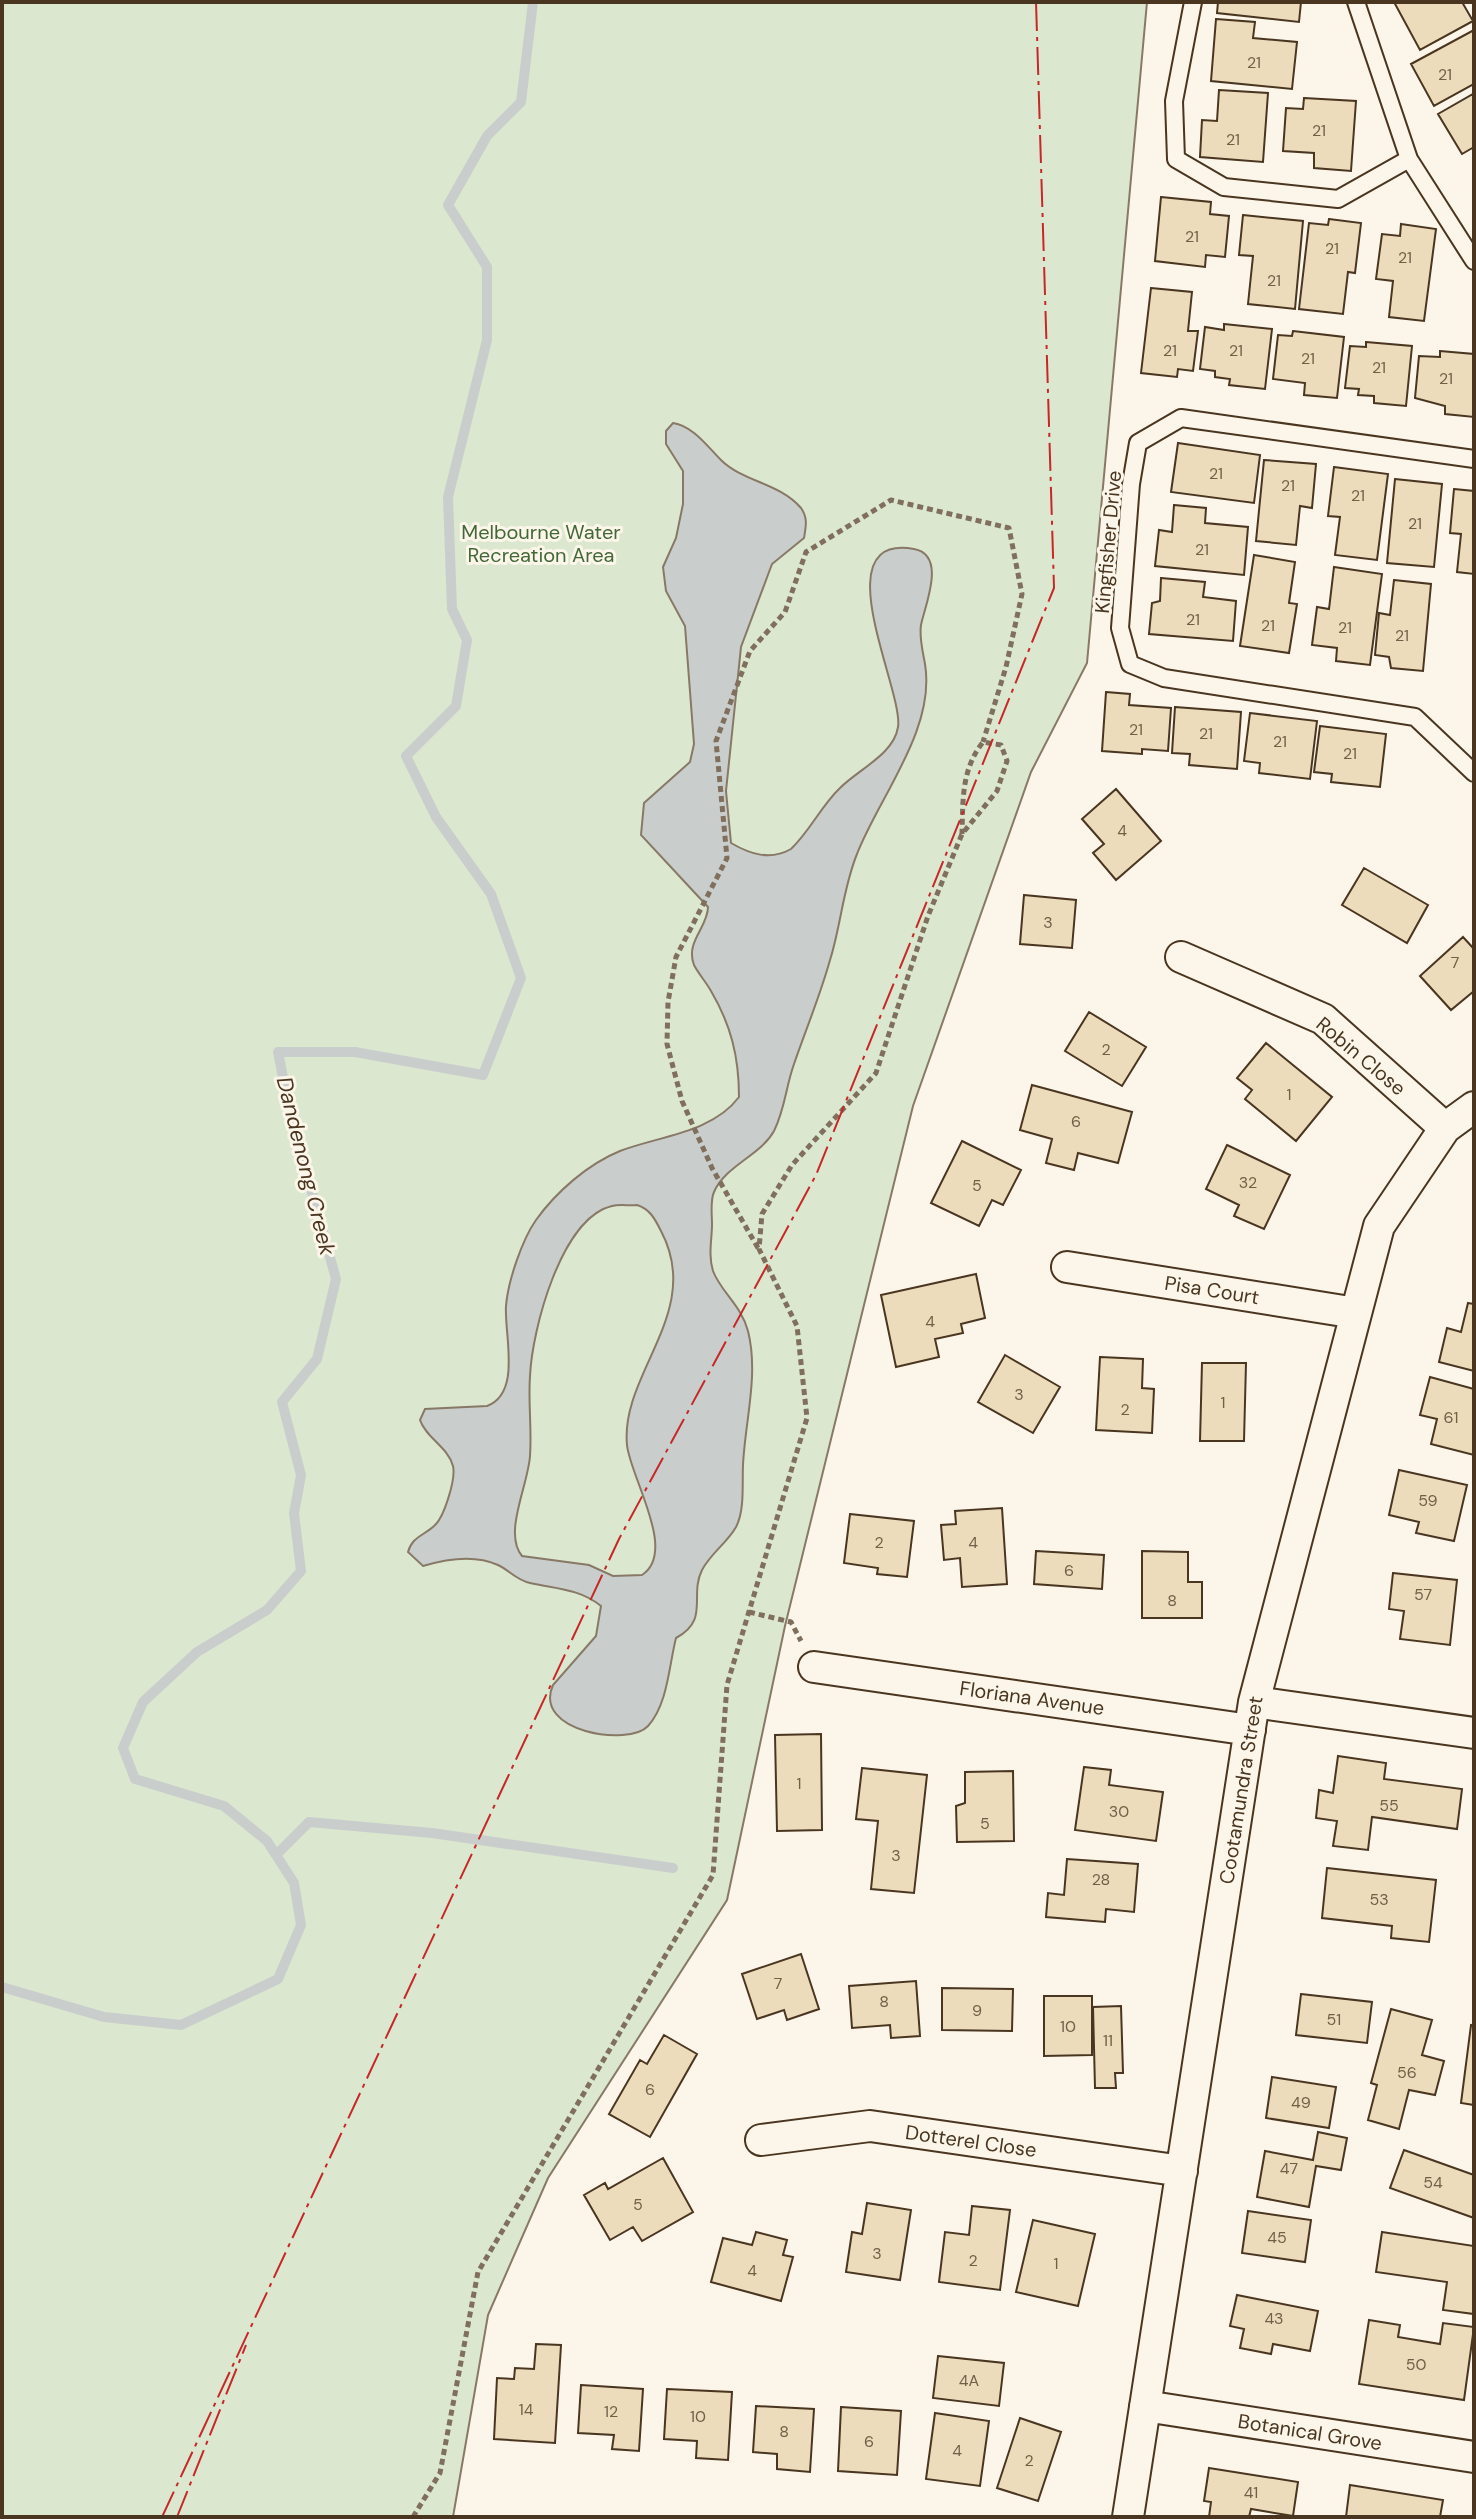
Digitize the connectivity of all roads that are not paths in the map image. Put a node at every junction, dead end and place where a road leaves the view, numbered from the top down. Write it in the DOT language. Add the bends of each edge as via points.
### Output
graph roads {
  1 [pos="1193,2"];
  2 [pos="1356,2"];
  3 [pos="1409,159"];
  4 [pos="1474,261"];
  5 [pos="1474,459"];
  6 [pos="1474,773"];
  7 [pos="1181,957"];
  8 [pos="1474,1107"];
  9 [pos="1445,1128"];
  10 [pos="1067,1267"];
  11 [pos="1356,1313"];
  12 [pos="814,1667"];
  13 [pos="1252,1716"];
  14 [pos="1474,1733"];
  15 [pos="761,2140"];
  16 [pos="1182,2171"];
  17 [pos="1145,2406"];
  18 [pos="1474,2457"];
  19 [pos="1128,2517"];
  1 -- 3 [label="lane" via="1174,101 1176,159 1224,187 1338,199"];
  2 -- 3 [label="lane"];
  3 -- 4 [label="lane"];
  5 -- 6 [label="lane, Kingfisher Drive" via="1181,418 1138,443 1120,628 1130,664 1141,669 1164,678 1415,717"];
  7 -- 9 [label="street, Robin Close" via="1323,1019"];
  8 -- 9 [label="street, Cootamundra Street"];
  9 -- 11 [label="street, Cootamundra Street" via="1379,1226"];
  10 -- 11 [label="street, Pisa Court"];
  11 -- 13 [label="street, Cootamundra Street"];
  12 -- 13 [label="street, Floriana Avenue"];
  13 -- 14 [label="street, Floriana Avenue"];
  13 -- 16 [label="street, Cootamundra Street"];
  15 -- 16 [label="street, Dotterel Close" via="870,2126"];
  16 -- 17 [label="street, Cootamundra Street"];
  17 -- 18 [label="street, Botanical Grove"];
  17 -- 19 [label="street, Cootamundra Street"];
}
